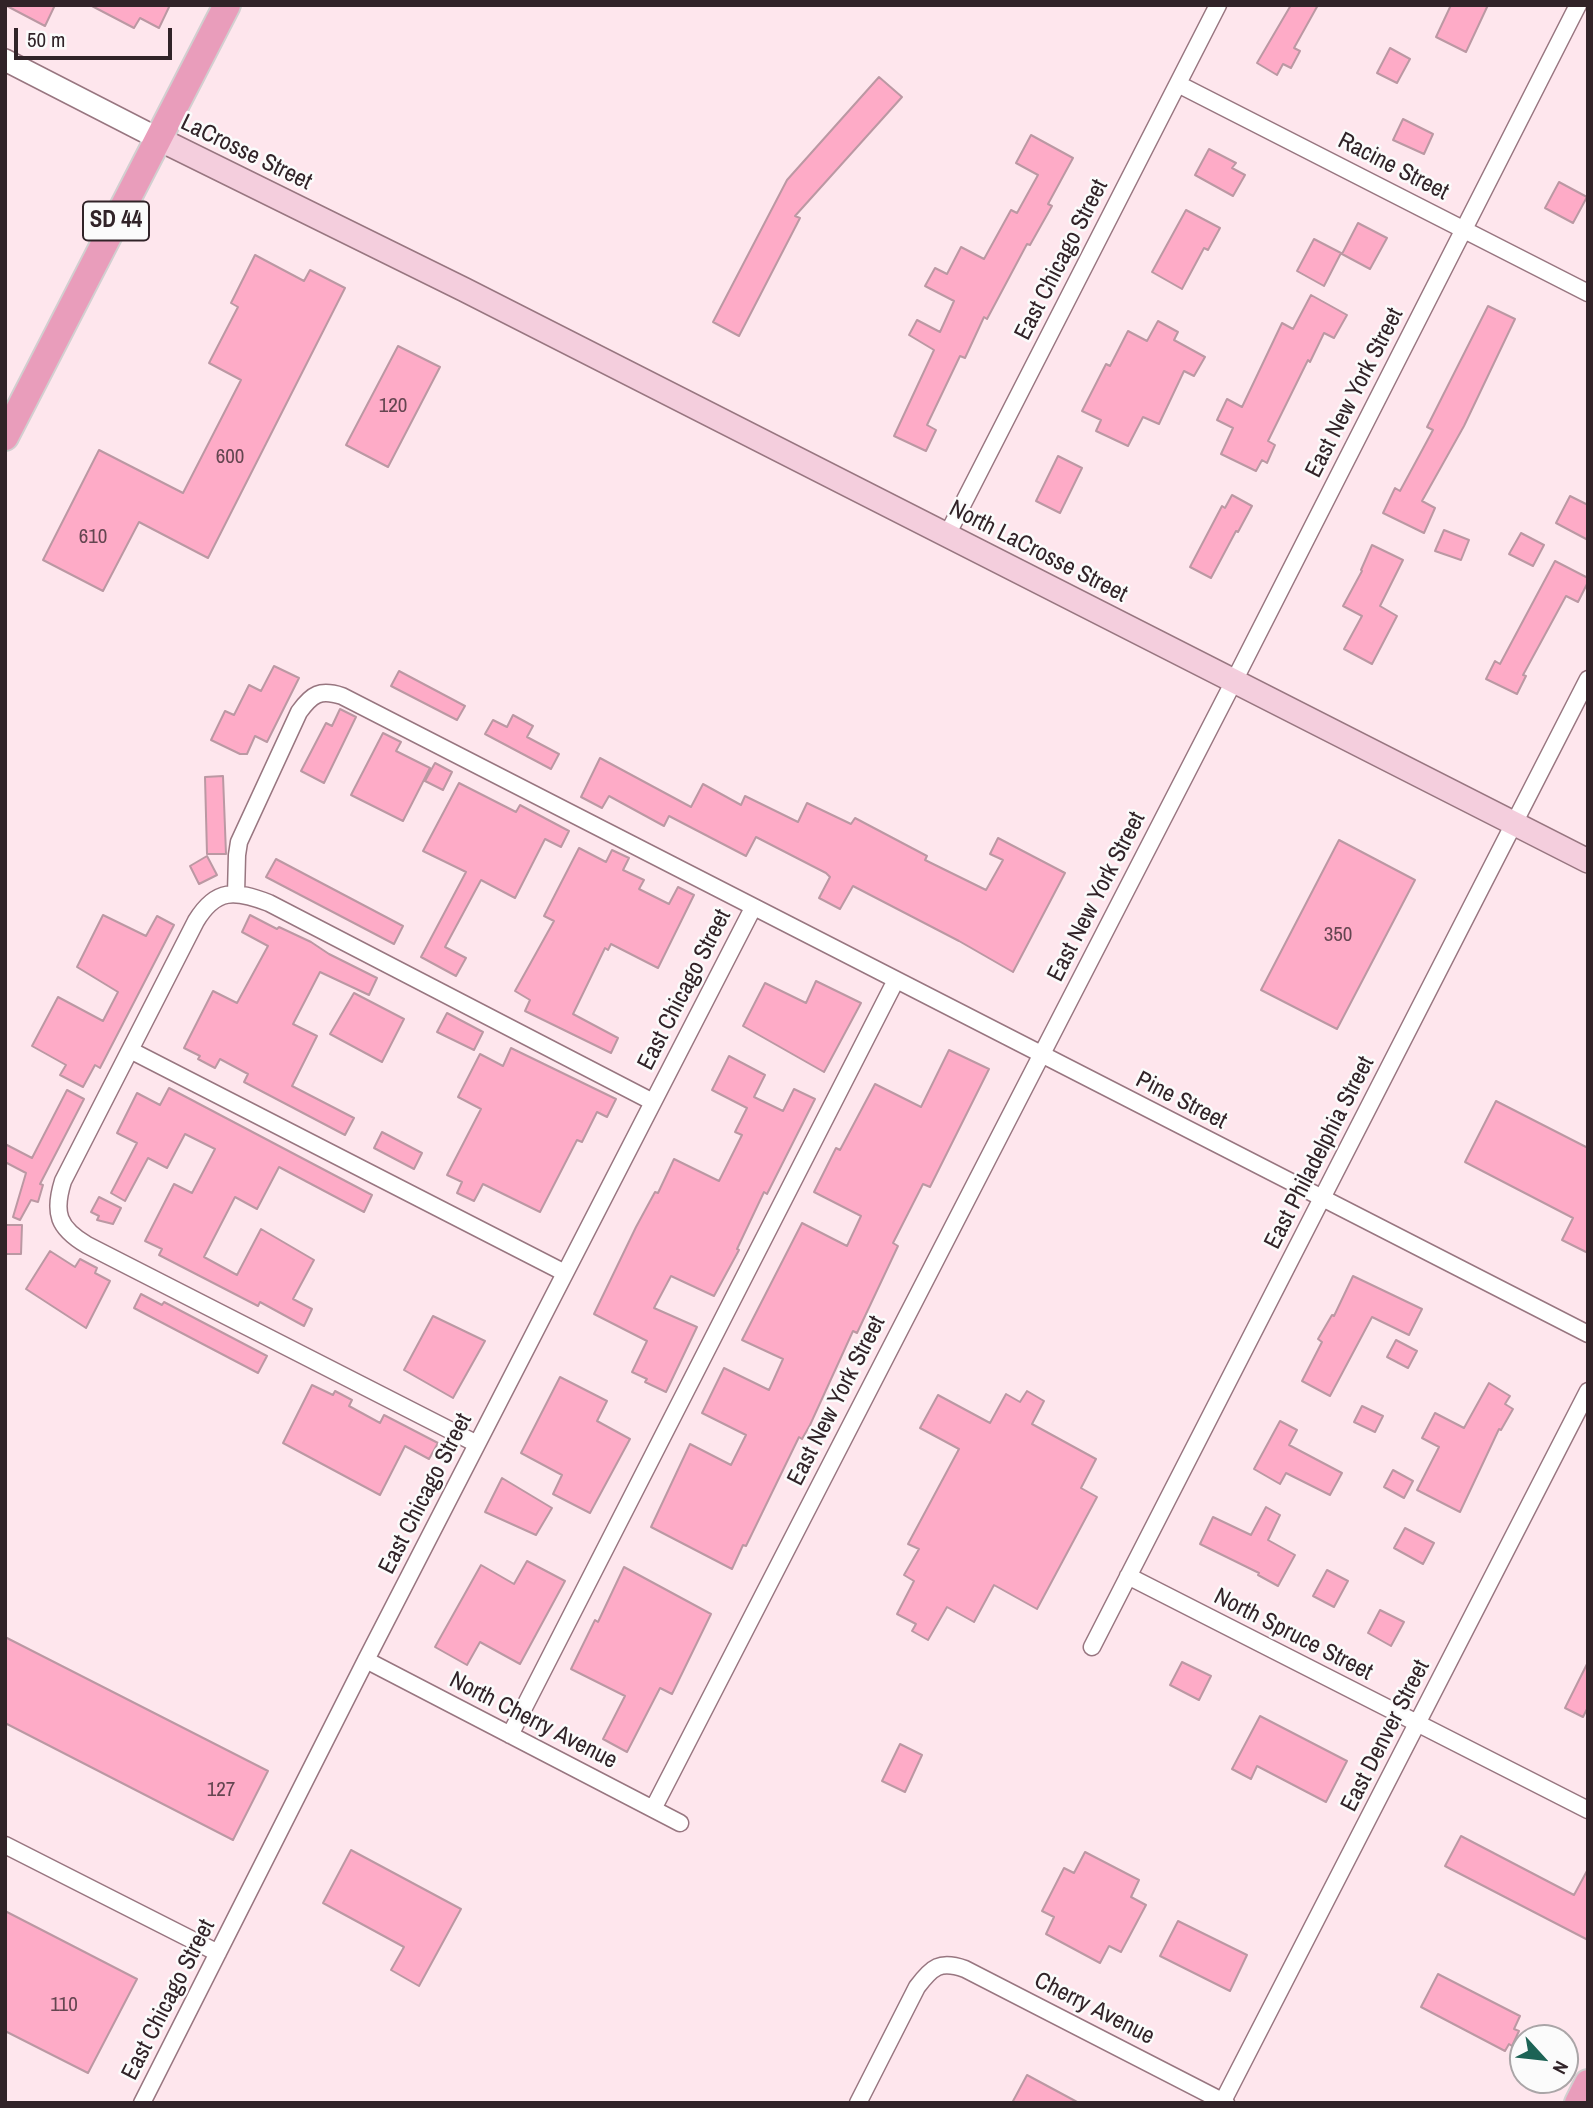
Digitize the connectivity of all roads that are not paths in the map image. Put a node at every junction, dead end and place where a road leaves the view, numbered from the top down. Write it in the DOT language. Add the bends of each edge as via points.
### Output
graph roads {
  1 [pos="227,5"];
  2 [pos="1218,5"];
  3 [pos="1578,5"];
  4 [pos="5,60"];
  5 [pos="1178,84"];
  6 [pos="159,139"];
  7 [pos="1464,229"];
  8 [pos="465,290"];
  9 [pos="1588,293"];
  10 [pos="5,437"];
  11 [pos="947,535"];
  12 [pos="1588,679"];
  13 [pos="1234,681"];
  14 [pos="1514,823"];
  15 [pos="1588,861"];
  16 [pos="236,894"];
  17 [pos="753,908"];
  18 [pos="896,980"];
  19 [pos="130,1050"];
  20 [pos="1041,1055"];
  21 [pos="653,1102"];
  22 [pos="1322,1199"];
  23 [pos="565,1273"];
  24 [pos="1588,1334"];
  25 [pos="1588,1391"];
  26 [pos="477,1444"];
  27 [pos="1128,1576"];
  28 [pos="1092,1647"];
  29 [pos="366,1660"];
  30 [pos="1417,1724"];
  31 [pos="510,1735"];
  32 [pos="653,1809"];
  33 [pos="1588,1810"];
  34 [pos="680,1823"];
  35 [pos="5,1845"];
  36 [pos="218,1954"];
  37 [pos="1588,2083"];
  38 [pos="1224,2102"];
  39 [pos="142,2103"];
  40 [pos="858,2103"];
  41 [pos="1578,2103"];
  1 -- 6 [label="main road, SD 44"];
  2 -- 5 [label="street, East Chicago Street"];
  3 -- 7 [label="street, East New York Street"];
  4 -- 6 [label="street, LaCrosse Street"];
  5 -- 7 [label="street, Racine Street"];
  5 -- 11 [label="street, East Chicago Street"];
  6 -- 8 [label="main road, LaCrosse Street"];
  6 -- 10 [label="main road, SD 44"];
  7 -- 9 [label="street, Racine Street"];
  7 -- 13 [label="street, East New York Street"];
  8 -- 11 [label="main road, North LaCrosse Street"];
  11 -- 13 [label="main road, North LaCrosse Street"];
  12 -- 14 [label="street, East Philadelphia Street"];
  13 -- 14 [label="main road, North LaCrosse Street"];
  13 -- 20 [label="street, East New York Street"];
  14 -- 15 [label="main road, North LaCrosse Street"];
  14 -- 22 [label="street, East Philadelphia Street"];
  16 -- 17 [label="street, Pine Street" via="236,855 245,824 299,712 307,701 329,692"];
  16 -- 19 [label="street" via="216,897 204,908"];
  16 -- 21 [label="street" via="269,903"];
  17 -- 18 [label="street, Pine Street"];
  17 -- 21 [label="street, East Chicago Street"];
  18 -- 20 [label="street, Pine Street"];
  18 -- 31 [label="street"];
  19 -- 23 [label="street"];
  19 -- 26 [label="street" via="63,1181 58,1208 66,1229 88,1245"];
  20 -- 22 [label="street, Pine Street"];
  20 -- 32 [label="street, East New York Street"];
  21 -- 23 [label="street, East Chicago Street"];
  22 -- 24 [label="street, Pine Street"];
  22 -- 27 [label="street, East Philadelphia Street"];
  23 -- 26 [label="street, East Chicago Street"];
  25 -- 30 [label="street, East Denver Street"];
  26 -- 29 [label="street, East Chicago Street"];
  27 -- 28 [label="street, East Philadelphia Street"];
  27 -- 30 [label="street, North Spruce Street"];
  29 -- 31 [label="street, North Cherry Avenue"];
  29 -- 36 [label="street, East Chicago Street"];
  30 -- 33 [label="street, North Spruce Street"];
  30 -- 38 [label="street, East Denver Street"];
  31 -- 32 [label="street, North Cherry Avenue"];
  32 -- 34 [label="street, North Cherry Avenue"];
  35 -- 36 [label="street"];
  36 -- 39 [label="street, East Chicago Street"];
  37 -- 41 [label="main road"];
  38 -- 40 [label="street, Cherry Avenue" via="952,1964 928,1973 917,1987"];
}
